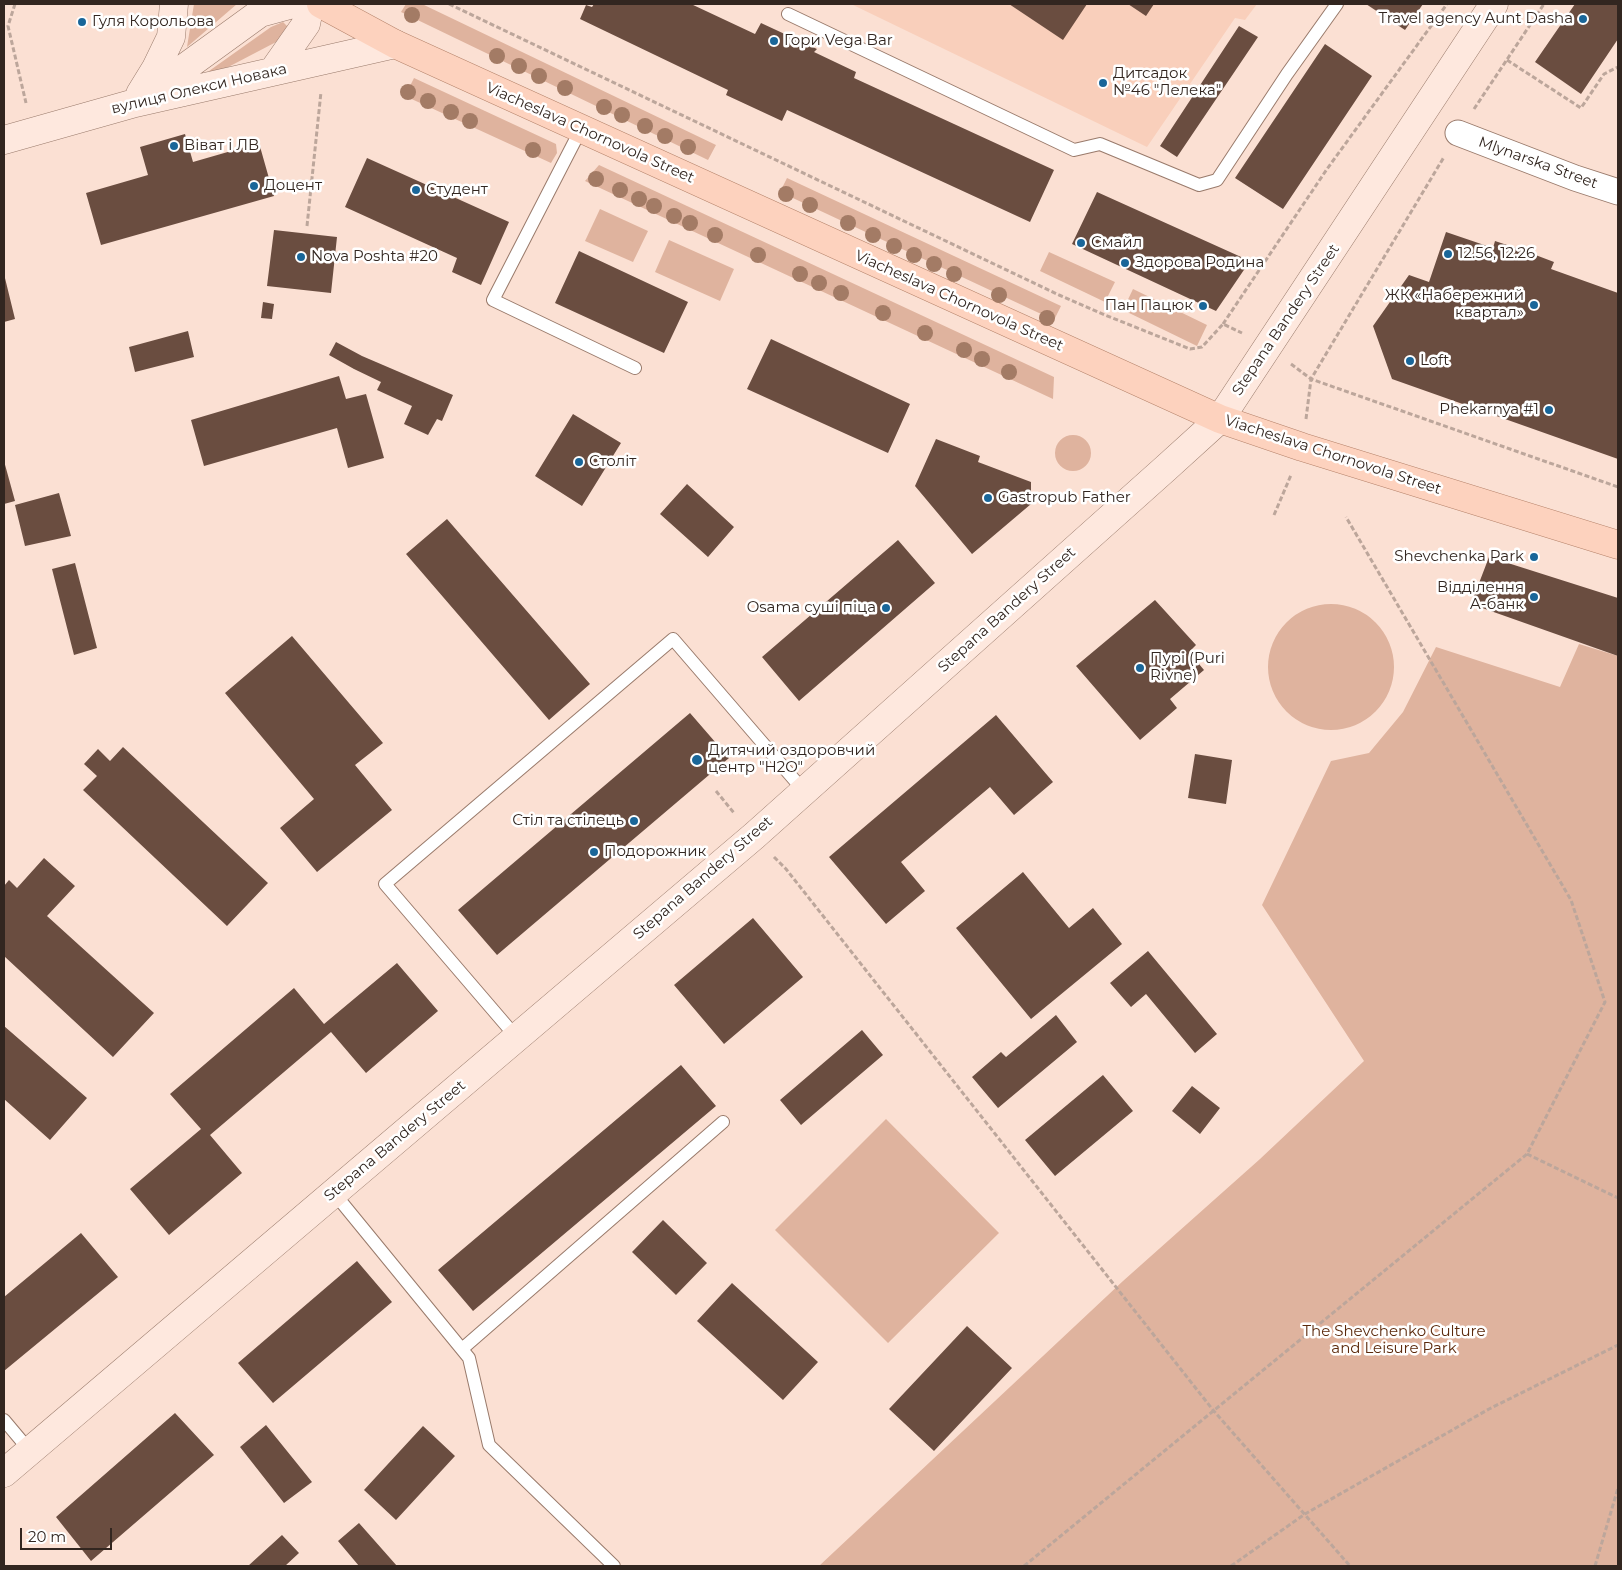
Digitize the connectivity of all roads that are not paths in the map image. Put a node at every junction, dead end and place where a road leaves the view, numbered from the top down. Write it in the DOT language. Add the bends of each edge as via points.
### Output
graph roads {
  1 [pos="174,4"];
  2 [pos="293,4"];
  3 [pos="310,4"];
  4 [pos="321,4"];
  5 [pos="1337,4"];
  6 [pos="1494,4"];
  7 [pos="788,14"];
  8 [pos="395,44"];
  9 [pos="273,71"];
  10 [pos="135,103"];
  11 [pos="581,129"];
  12 [pos="1458,133"];
  13 [pos="4,140"];
  14 [pos="1618,192"];
  15 [pos="635,368"];
  16 [pos="1220,419"];
  17 [pos="1618,545"];
  18 [pos="804,791"];
  19 [pos="517,1038"];
  20 [pos="723,1122"];
  21 [pos="334,1193"];
  22 [pos="462,1349"];
  23 [pos="4,1420"];
  24 [pos="30,1451"];
  25 [pos="4,1473"];
  26 [pos="614,1566"];
  1 -- 10 [label="main road" via="171,37"];
  2 -- 10 [label="main road" via="260,13"];
  3 -- 9 [label="main road" via="306,24"];
  4 -- 8 [label="main road, Viacheslava Chornovola Street"];
  5 -- 7 [label="lane" via="1217,180 1200,185 1100,144 1074,150"];
  6 -- 16 [label="main road, Stepana Bandery Street"];
  8 -- 9 [label="main road, вулиця Олекси Новака"];
  8 -- 11 [label="main road, Viacheslava Chornovola Street"];
  9 -- 10 [label="main road, вулиця Олекси Новака"];
  10 -- 13 [label="main road, вулиця Олекси Новака"];
  11 -- 15 [label="lane" via="493,300"];
  11 -- 16 [label="main road, Viacheslava Chornovola Street"];
  12 -- 14 [label="street, Mlynarska Street"];
  16 -- 17 [label="main road, Viacheslava Chornovola Street"];
  16 -- 18 [label="main road, Stepana Bandery Street"];
  18 -- 19 [label="main road, Stepana Bandery Street"];
  18 -- 19 [label="lane" via="673,639 385,884"];
  19 -- 21 [label="main road, Stepana Bandery Street"];
  20 -- 22 [label="lane"];
  21 -- 22 [label="lane"];
  21 -- 24 [label="main road, Stepana Bandery Street"];
  22 -- 26 [label="lane" via="469,1358 489,1445"];
  23 -- 24 [label="lane"];
  24 -- 25 [label="main road, Stepana Bandery Street"];
}
